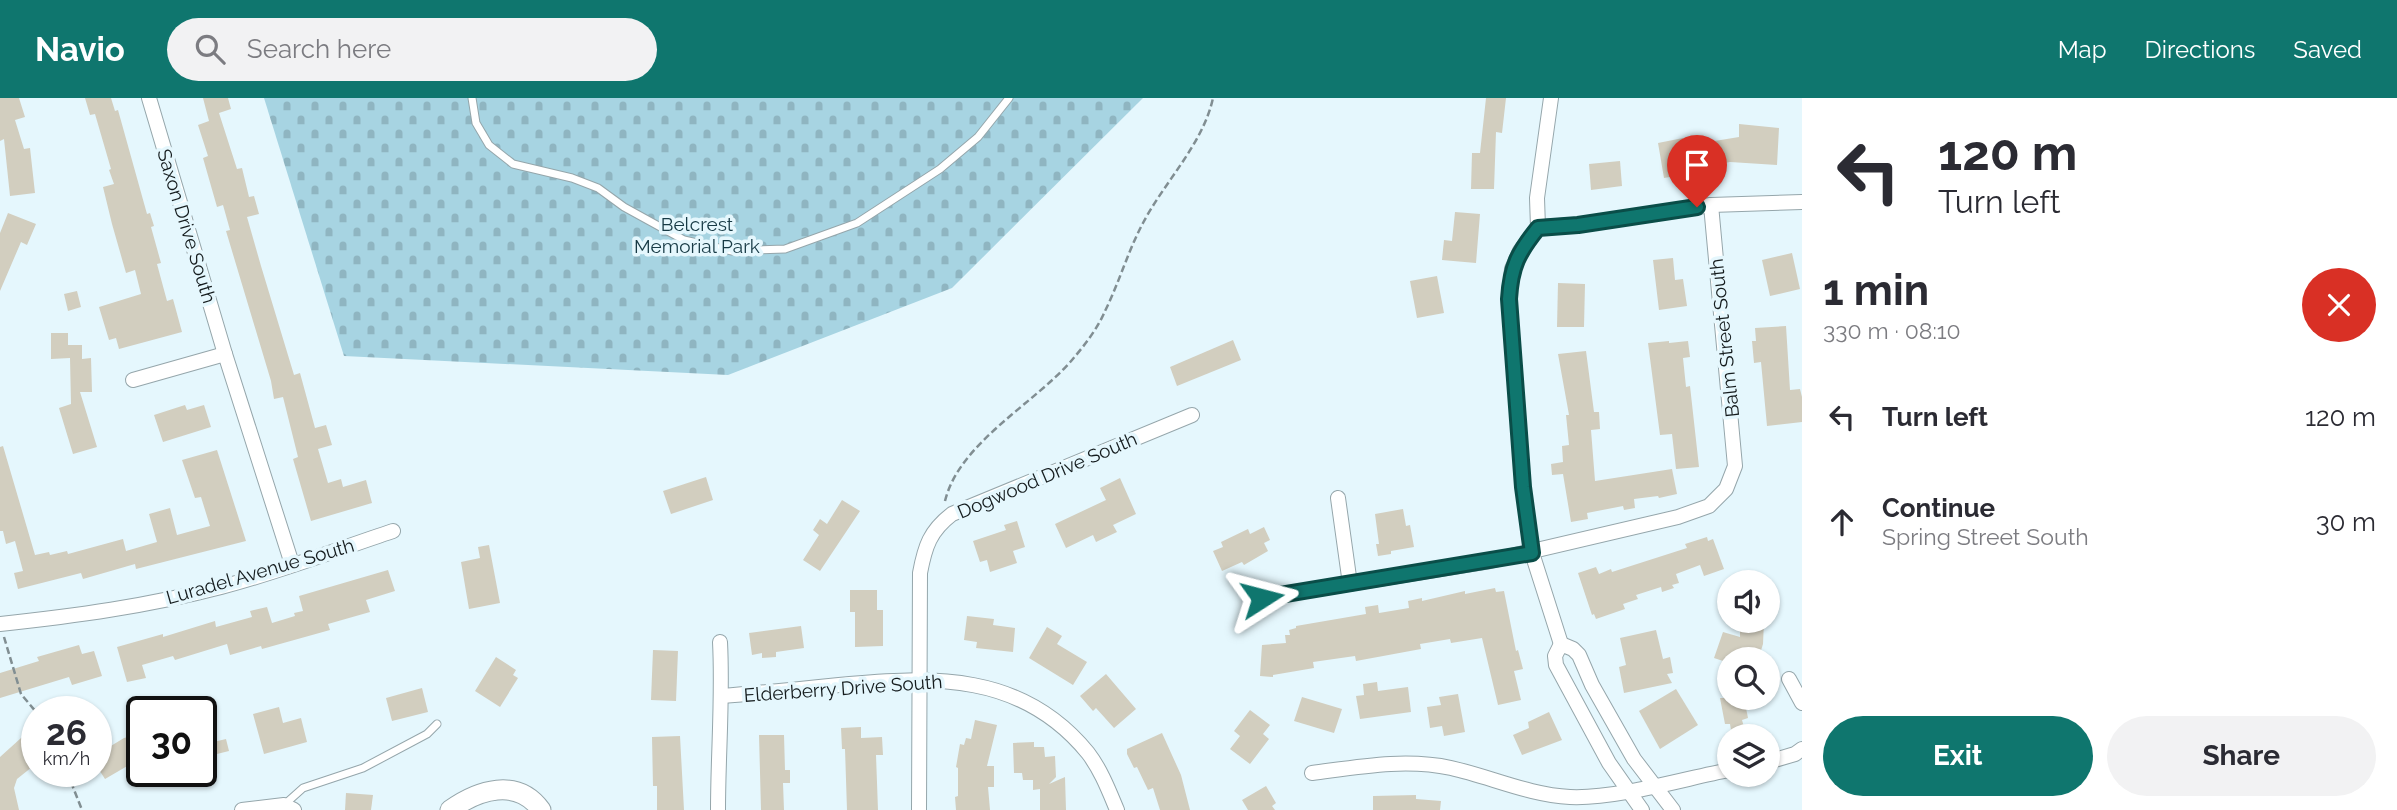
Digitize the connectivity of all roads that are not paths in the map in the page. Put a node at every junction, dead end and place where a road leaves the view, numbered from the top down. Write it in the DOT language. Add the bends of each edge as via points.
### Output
graph roads {
  1 [pos="149,98"];
  2 [pos="472,98"];
  3 [pos="1009,98"];
  4 [pos="1551,98"];
  5 [pos="1802,202"];
  6 [pos="1711,205"];
  7 [pos="1538,228"];
  8 [pos="225,354"];
  9 [pos="133,380"];
  10 [pos="1192,415"];
  11 [pos="1338,498"];
  12 [pos="393,531"];
  13 [pos="1532,553"];
  14 [pos="292,564"];
  15 [pos="1350,584"];
  16 [pos="1262,598"];
  17 [pos="0,624"];
  18 [pos="720,642"];
  19 [pos="1561,644"];
  20 [pos="1789,679"];
  21 [pos="920,680"];
  22 [pos="722,696"];
  23 [pos="1802,703"];
  24 [pos="437,724"];
  25 [pos="1802,748"];
  26 [pos="1780,759"];
  27 [pos="1717,772"];
  28 [pos="1312,773"];
  29 [pos="1654,785"];
  30 [pos="1628,790"];
  31 [pos="289,808"];
  32 [pos="242,810"];
  33 [pos="450,810"];
  34 [pos="541,810"];
  35 [pos="718,810"];
  36 [pos="919,810"];
  37 [pos="1117,810"];
  38 [pos="1642,810"];
  39 [pos="1673,810"];
  1 -- 8 [label="street, Saxon Drive South"];
  2 -- 3 [label="lane" via="476,122 489,145 513,164 572,177 684,240 732,251 785,249 857,223 940,169 978,137"];
  4 -- 7 [label="street" via="1537,198"];
  5 -- 6 [label="street"];
  6 -- 7 [label="street"];
  6 -- 13 [label="street, Balm Street South" via="1735,466 1726,489 1709,506 1678,517"];
  7 -- 13 [label="street" via="1520,251 1510,281 1523,487"];
  8 -- 9 [label="street"];
  8 -- 14 [label="street, Saxon Drive South"];
  10 -- 21 [label="street, Dogwood Drive South" via="952,514 939,524 924,552 920,573"];
  11 -- 15 [label="street"];
  12 -- 14 [label="street, Luradel Avenue South"];
  13 -- 15 [label="street, Balm Street South"];
  13 -- 19 [label="street"];
  14 -- 17 [label="street, Luradel Avenue South" via="223,587 147,604"];
  15 -- 16 [label="street, Balm Street South"];
  18 -- 22 [label="street"];
  19 -- 29 [label="street" via="1579,655 1621,737"];
  19 -- 30 [label="street" via="1556,665"];
  20 -- 23 [label="street"];
  21 -- 22 [label="street, Elderberry Drive South"];
  21 -- 36 [label="street, Dogwood Drive South"];
  21 -- 37 [label="street, Elderberry Drive South" via="989,688 1048,715 1090,756"];
  22 -- 35 [label="street"];
  24 -- 31 [label="lane" via="363,768 303,788"];
  25 -- 26 [label="street"];
  27 -- 29 [label="street"];
  28 -- 30 [label="street" via="1401,763 1451,768 1559,796"];
  29 -- 30 [label="street"];
  29 -- 39 [label="street"];
  30 -- 38 [label="street"];
  31 -- 32 [label="street"];
  33 -- 34 [label="main road" via="480,793 508,789 530,797"];
}
